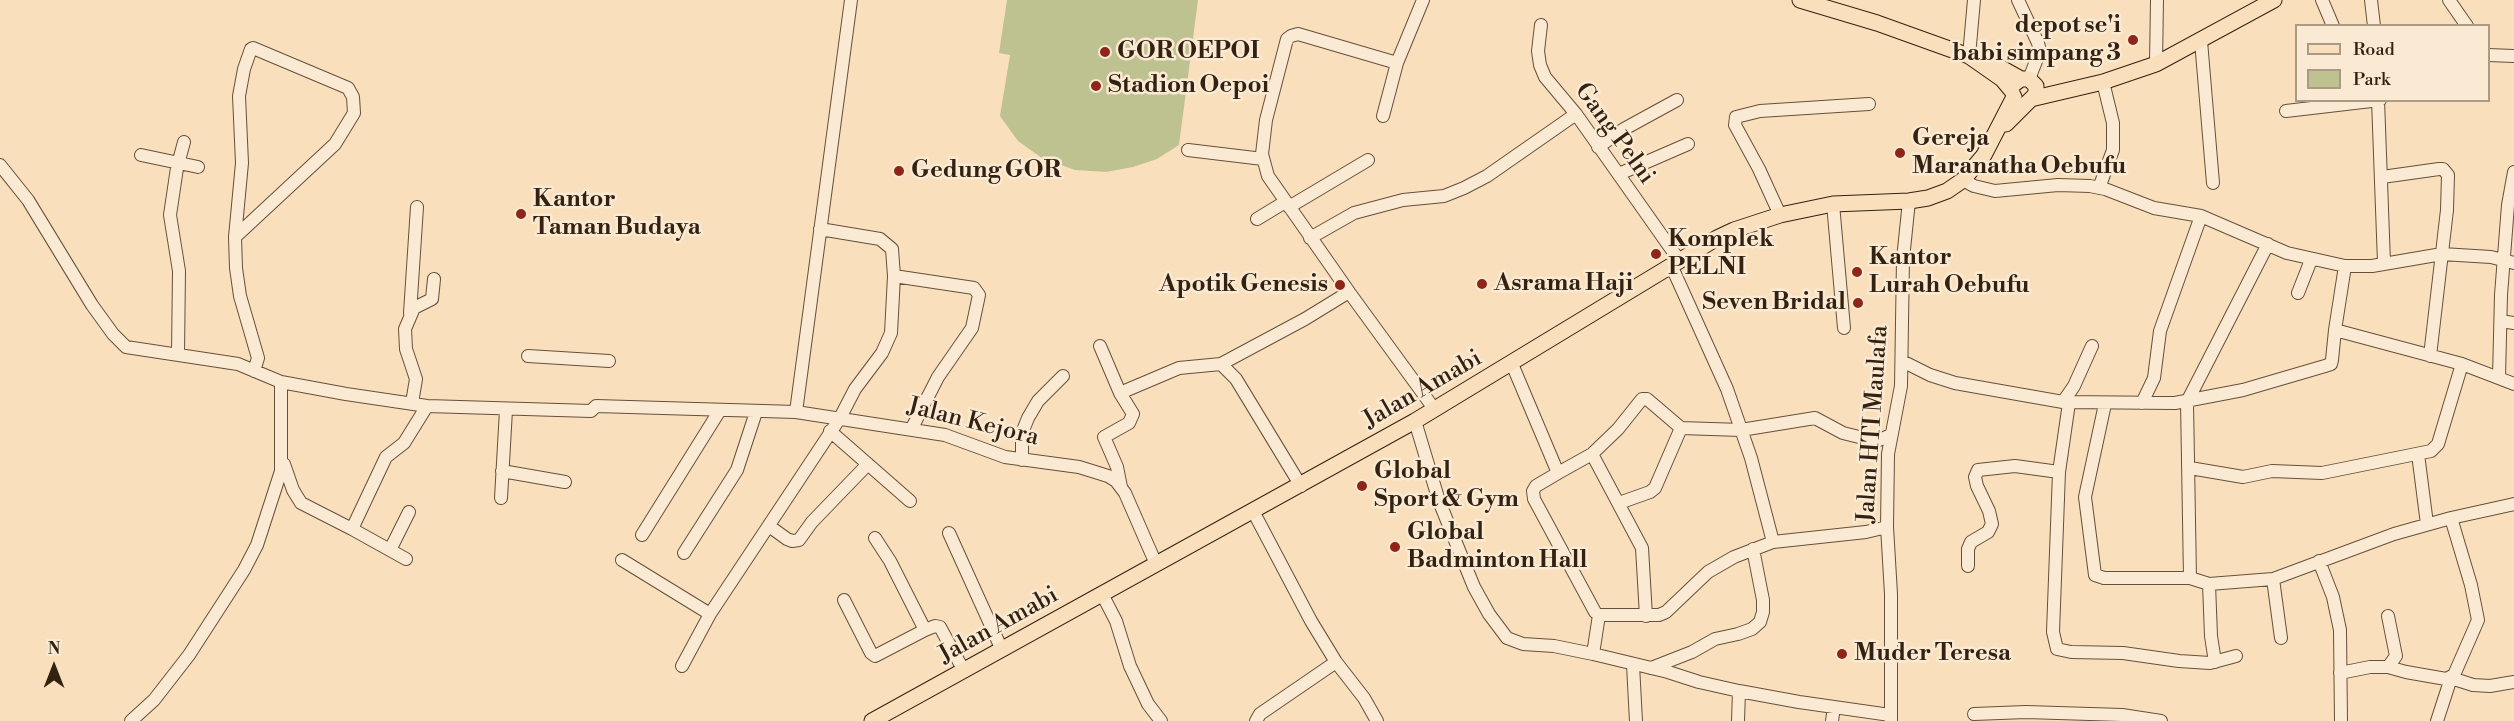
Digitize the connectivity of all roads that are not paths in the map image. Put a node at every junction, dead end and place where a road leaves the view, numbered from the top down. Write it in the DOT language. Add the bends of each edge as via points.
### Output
graph roads {
  1 [pos="851,0"];
  2 [pos="1423,0"];
  3 [pos="1800,0"];
  4 [pos="1814,0"];
  5 [pos="1974,0"];
  6 [pos="2018,0"];
  7 [pos="2157,0"];
  8 [pos="2322,0"];
  9 [pos="2371,0"];
  10 [pos="2449,0"];
  11 [pos="2267,2"];
  12 [pos="2332,24"];
  13 [pos="2374,24"];
  14 [pos="2466,24"];
  15 [pos="1540,25"];
  16 [pos="2201,41"];
  17 [pos="1969,52"];
  18 [pos="2490,55"];
  19 [pos="2514,56"];
  20 [pos="1397,63"];
  21 [pos="2156,64"];
  22 [pos="2103,82"];
  23 [pos="2025,90"];
  24 [pos="1677,100"];
  25 [pos="2369,102"];
  26 [pos="2378,102"];
  27 [pos="1869,104"];
  28 [pos="2286,111"];
  29 [pos="1576,114"];
  30 [pos="1383,116"];
  31 [pos="184,142"];
  32 [pos="1688,144"];
  33 [pos="1598,147"];
  34 [pos="1188,150"];
  35 [pos="141,154"];
  36 [pos="1263,159"];
  37 [pos="1368,160"];
  38 [pos="179,162"];
  39 [pos="0,165"];
  40 [pos="198,167"];
  41 [pos="2514,172"];
  42 [pos="1619,174"];
  43 [pos="2382,177"];
  44 [pos="1963,180"];
  45 [pos="2213,183"];
  46 [pos="2099,188"];
  47 [pos="1909,201"];
  48 [pos="1287,204"];
  49 [pos="1833,204"];
  50 [pos="417,207"];
  51 [pos="1780,215"];
  52 [pos="2201,216"];
  53 [pos="1257,219"];
  54 [pos="820,229"];
  55 [pos="235,237"];
  56 [pos="1310,238"];
  57 [pos="2268,244"];
  58 [pos="2442,254"];
  59 [pos="2311,260"];
  60 [pos="2509,261"];
  61 [pos="1675,262"];
  62 [pos="2384,263"];
  63 [pos="2345,266"];
  64 [pos="894,276"];
  65 [pos="434,279"];
  66 [pos="1349,292"];
  67 [pos="2298,293"];
  68 [pos="410,313"];
  69 [pos="2508,322"];
  70 [pos="1844,328"];
  71 [pos="2335,330"];
  72 [pos="1100,346"];
  73 [pos="2092,346"];
  74 [pos="178,354"];
  75 [pos="528,356"];
  76 [pos="2430,356"];
  77 [pos="609,361"];
  78 [pos="1902,361"];
  79 [pos="1221,363"];
  80 [pos="2462,363"];
  81 [pos="1512,364"];
  82 [pos="254,371"];
  83 [pos="1063,376"];
  84 [pos="2499,377"];
  85 [pos="282,382"];
  86 [pos="2514,384"];
  87 [pos="1120,393"];
  88 [pos="2066,402"];
  89 [pos="2187,402"];
  90 [pos="412,403"];
  91 [pos="2142,403"];
  92 [pos="2105,404"];
  93 [pos="427,406"];
  94 [pos="506,410"];
  95 [pos="720,410"];
  96 [pos="1435,410"];
  97 [pos="756,412"];
  98 [pos="796,412"];
  99 [pos="840,418"];
  100 [pos="1415,421"];
  101 [pos="912,428"];
  102 [pos="1680,428"];
  103 [pos="1741,430"];
  104 [pos="830,431"];
  105 [pos="1892,435"];
  106 [pos="1592,454"];
  107 [pos="2418,454"];
  108 [pos="282,460"];
  109 [pos="1022,460"];
  110 [pos="868,464"];
  111 [pos="2190,468"];
  112 [pos="502,471"];
  113 [pos="2059,472"];
  114 [pos="1558,473"];
  115 [pos="565,482"];
  116 [pos="1301,486"];
  117 [pos="1121,487"];
  118 [pos="501,498"];
  119 [pos="910,501"];
  120 [pos="1619,503"];
  121 [pos="2514,504"];
  122 [pos="1253,511"];
  123 [pos="409,512"];
  124 [pos="2451,518"];
  125 [pos="2427,524"];
  126 [pos="769,526"];
  127 [pos="1887,527"];
  128 [pos="352,530"];
  129 [pos="949,533"];
  130 [pos="642,535"];
  131 [pos="875,538"];
  132 [pos="1773,543"];
  133 [pos="1754,549"];
  134 [pos="390,550"];
  135 [pos="684,553"];
  136 [pos="406,559"];
  137 [pos="622,560"];
  138 [pos="2319,561"];
  139 [pos="1156,564"];
  140 [pos="1968,566"];
  141 [pos="2190,578"];
  142 [pos="2273,579"];
  143 [pos="2209,584"];
  144 [pos="1102,594"];
  145 [pos="844,600"];
  146 [pos="710,614"];
  147 [pos="1599,615"];
  148 [pos="1646,616"];
  149 [pos="2388,616"];
  150 [pos="925,630"];
  151 [pos="2281,638"];
  152 [pos="1002,650"];
  153 [pos="1593,654"];
  154 [pos="2236,656"];
  155 [pos="1336,662"];
  156 [pos="2215,662"];
  157 [pos="1633,665"];
  158 [pos="682,666"];
  159 [pos="2388,667"];
  160 [pos="1651,668"];
  161 [pos="964,671"];
  162 [pos="2340,673"];
  163 [pos="2451,678"];
  164 [pos="2514,682"];
  165 [pos="1739,691"];
  166 [pos="1834,707"];
  167 [pos="1974,714"];
  168 [pos="1891,718"];
  169 [pos="131,721"];
  170 [pos="872,721"];
  171 [pos="1161,721"];
  172 [pos="1256,721"];
  173 [pos="1377,721"];
  174 [pos="1636,721"];
  175 [pos="1737,721"];
  176 [pos="1832,721"];
  177 [pos="2162,721"];
  178 [pos="2341,721"];
  179 [pos="2437,721"];
  1 -- 54 [label="street"];
  2 -- 20 [label="street"];
  3 -- 17 [label="main road"];
  4 -- 17 [label="main road"];
  5 -- 17 [label="street"];
  6 -- 23 [label="street" via="2040,51"];
  7 -- 21 [label="street"];
  8 -- 12 [label="street"];
  9 -- 13 [label="street"];
  10 -- 14 [label="street"];
  11 -- 16 [label="main road"];
  15 -- 29 [label="street, Gang Pelni" via="1540,65 1545,77"];
  16 -- 21 [label="main road"];
  16 -- 45 [label="street"];
  17 -- 23 [label="main road" via="2002,79"];
  18 -- 19 [label="street"];
  20 -- 30 [label="street"];
  20 -- 36 [label="street" via="1298,34 1291,36 1270,99"];
  21 -- 22 [label="main road"];
  22 -- 23 [label="main road" via="2082,88"];
  22 -- 46 [label="street" via="2113,123 2113,150"];
  23 -- 44 [label="main road, Jalan Amabi"];
  24 -- 33 [label="street"];
  25 -- 28 [label="street"];
  26 -- 43 [label="street"];
  27 -- 51 [label="street" via="1760,111 1736,117 1735,126"];
  29 -- 33 [label="street, Gang Pelni"];
  29 -- 56 [label="street" via="1464,188 1444,196 1403,200 1354,213"];
  31 -- 38 [label="street"];
  32 -- 42 [label="street"];
  33 -- 42 [label="street, Gang Pelni"];
  34 -- 36 [label="street"];
  35 -- 38 [label="street"];
  36 -- 48 [label="street" via="1268,176"];
  37 -- 48 [label="street"];
  38 -- 40 [label="street"];
  38 -- 74 [label="street" via="170,214 179,271"];
  39 -- 74 [label="street, Jalan Kejora" via="28,200 112,334 126,347"];
  41 -- 60 [label="street" via="2509,195"];
  42 -- 61 [label="street, Gang Pelni"];
  43 -- 58 [label="street" via="2446,171"];
  43 -- 62 [label="street"];
  44 -- 46 [label="street" via="1995,191 2041,186"];
  44 -- 47 [label="main road, Jalan Amabi" via="1947,191"];
  46 -- 52 [label="street" via="2154,208"];
  47 -- 49 [label="main road, Jalan Amabi"];
  47 -- 78 [label="street, Jalan HTI Maulafa" via="1903,259"];
  48 -- 53 [label="street"];
  48 -- 56 [label="street"];
  49 -- 51 [label="main road, Jalan Amabi"];
  49 -- 70 [label="street"];
  50 -- 68 [label="street"];
  51 -- 61 [label="main road, Jalan Amabi" via="1734,230"];
  52 -- 57 [label="street"];
  52 -- 91 [label="street" via="2160,331 2154,378"];
  54 -- 64 [label="street" via="885,241 892,249"];
  54 -- 98 [label="street"];
  55 -- 55 [label="street" via="242,163 239,96 253,48 348,88 354,113 335,144"];
  55 -- 82 [label="street" via="240,296 258,358"];
  56 -- 66 [label="street"];
  57 -- 59 [label="street"];
  57 -- 89 [label="street"];
  58 -- 60 [label="street" via="2471,254"];
  58 -- 62 [label="street"];
  58 -- 76 [label="street"];
  59 -- 63 [label="street"];
  59 -- 67 [label="street"];
  60 -- 69 [label="street"];
  61 -- 81 [label="main road, Jalan Amabi"];
  61 -- 103 [label="street, Gang Pelni"];
  62 -- 63 [label="street"];
  63 -- 71 [label="street"];
  64 -- 99 [label="street" via="891,333"];
  64 -- 101 [label="street" via="974,288 978,295 972,328 938,377"];
  65 -- 68 [label="street" via="432,299"];
  66 -- 79 [label="street"];
  66 -- 96 [label="street"];
  68 -- 90 [label="street" via="404,339 416,379"];
  69 -- 84 [label="street"];
  71 -- 76 [label="street"];
  71 -- 89 [label="street" via="2331,364 2275,382"];
  72 -- 87 [label="street"];
  73 -- 88 [label="street"];
  74 -- 82 [label="street, Jalan Kejora" via="238,364"];
  75 -- 77 [label="street"];
  76 -- 80 [label="street"];
  78 -- 88 [label="street" via="1955,383"];
  78 -- 105 [label="street, Jalan HTI Maulafa"];
  79 -- 87 [label="street" via="1179,368"];
  79 -- 116 [label="street" via="1236,379"];
  80 -- 84 [label="street"];
  80 -- 107 [label="street" via="2438,444 2431,451"];
  81 -- 96 [label="main road, Jalan Amabi"];
  81 -- 114 [label="street"];
  82 -- 85 [label="street, Jalan Kejora"];
  83 -- 109 [label="street" via="1038,401 1028,418 1022,433"];
  84 -- 86 [label="street"];
  85 -- 90 [label="street, Jalan Kejora"];
  85 -- 108 [label="street"];
  87 -- 117 [label="street" via="1133,416 1129,423 1104,437"];
  88 -- 92 [label="street"];
  88 -- 113 [label="street"];
  89 -- 91 [label="street"];
  89 -- 111 [label="street"];
  90 -- 93 [label="street, Jalan Kejora"];
  91 -- 92 [label="street"];
  92 -- 141 [label="street" via="2085,497 2095,574 2104,578"];
  93 -- 94 [label="street, Jalan Kejora"];
  93 -- 128 [label="street" via="404,443 386,457"];
  94 -- 95 [label="street, Jalan Kejora" via="591,411 596,406"];
  94 -- 112 [label="street"];
  95 -- 97 [label="street, Jalan Kejora"];
  95 -- 130 [label="street"];
  96 -- 100 [label="main road, Jalan Amabi"];
  97 -- 98 [label="street, Jalan Kejora"];
  97 -- 135 [label="street" via="737,470"];
  98 -- 99 [label="street, Jalan Kejora"];
  99 -- 101 [label="street, Jalan Kejora"];
  99 -- 104 [label="street"];
  100 -- 116 [label="main road, Jalan Amabi"];
  100 -- 153 [label="street" via="1429,472 1473,586 1502,634 1523,644"];
  101 -- 109 [label="street, Jalan Kejora"];
  102 -- 103 [label="street"];
  102 -- 106 [label="street" via="1647,399 1642,399"];
  102 -- 120 [label="street" via="1655,488"];
  103 -- 105 [label="street" via="1815,418 1843,433 1867,439"];
  103 -- 132 [label="street, Gang Pelni"];
  104 -- 110 [label="street"];
  104 -- 126 [label="street"];
  105 -- 127 [label="street, Jalan HTI Maulafa"];
  106 -- 114 [label="street"];
  106 -- 120 [label="street"];
  107 -- 111 [label="street" via="2322,473 2272,471 2243,477"];
  107 -- 125 [label="street"];
  108 -- 128 [label="street" via="301,503"];
  108 -- 169 [label="street" via="279,482 244,570 189,655 154,700"];
  109 -- 117 [label="street, Jalan Kejora" via="1098,472"];
  110 -- 119 [label="street"];
  110 -- 126 [label="street" via="799,540 787,539"];
  111 -- 141 [label="street"];
  112 -- 115 [label="street"];
  112 -- 118 [label="street"];
  113 -- 140 [label="street" via="2015,466 1978,470 1977,486 1992,524 1988,532 1971,542"];
  113 -- 156 [label="street" via="2053,632 2057,649"];
  114 -- 147 [label="street" via="1536,486 1534,499"];
  116 -- 122 [label="main road, Jalan Amabi"];
  117 -- 139 [label="street"];
  120 -- 148 [label="street" via="1642,548"];
  121 -- 124 [label="street"];
  122 -- 139 [label="main road, Jalan Amabi"];
  122 -- 155 [label="street"];
  123 -- 134 [label="street"];
  124 -- 125 [label="street"];
  124 -- 163 [label="street" via="2478,620"];
  125 -- 138 [label="street"];
  126 -- 146 [label="street"];
  127 -- 132 [label="street"];
  127 -- 168 [label="street, Jalan HTI Maulafa" via="1892,594"];
  128 -- 134 [label="street"];
  129 -- 152 [label="street"];
  131 -- 150 [label="street"];
  132 -- 133 [label="street"];
  133 -- 148 [label="street" via="1708,572 1665,612"];
  133 -- 160 [label="street" via="1763,600 1760,622 1745,632 1715,639"];
  134 -- 136 [label="street"];
  137 -- 146 [label="street"];
  138 -- 142 [label="street"];
  138 -- 162 [label="street" via="2340,630"];
  139 -- 144 [label="main road, Jalan Amabi"];
  141 -- 143 [label="street"];
  142 -- 143 [label="street"];
  142 -- 151 [label="street"];
  143 -- 156 [label="street"];
  144 -- 152 [label="main road, Jalan Amabi"];
  144 -- 171 [label="street" via="1116,621 1130,666"];
  145 -- 150 [label="street" via="875,656"];
  146 -- 158 [label="street"];
  147 -- 148 [label="street"];
  147 -- 153 [label="street"];
  149 -- 159 [label="street" via="2396,656"];
  150 -- 161 [label="street" via="940,627"];
  152 -- 161 [label="main road, Jalan Amabi"];
  153 -- 157 [label="street"];
  154 -- 156 [label="street"];
  155 -- 172 [label="street" via="1260,714"];
  155 -- 173 [label="street"];
  157 -- 160 [label="street"];
  157 -- 174 [label="street"];
  159 -- 162 [label="street"];
  159 -- 163 [label="street"];
  160 -- 165 [label="street"];
  161 -- 170 [label="main road, Jalan Amabi"];
  162 -- 178 [label="street"];
  163 -- 164 [label="street" via="2473,685"];
  163 -- 179 [label="street"];
  165 -- 166 [label="street"];
  165 -- 175 [label="street"];
  166 -- 168 [label="street"];
  166 -- 176 [label="street"];
  167 -- 177 [label="street" via="2122,715"];
}
